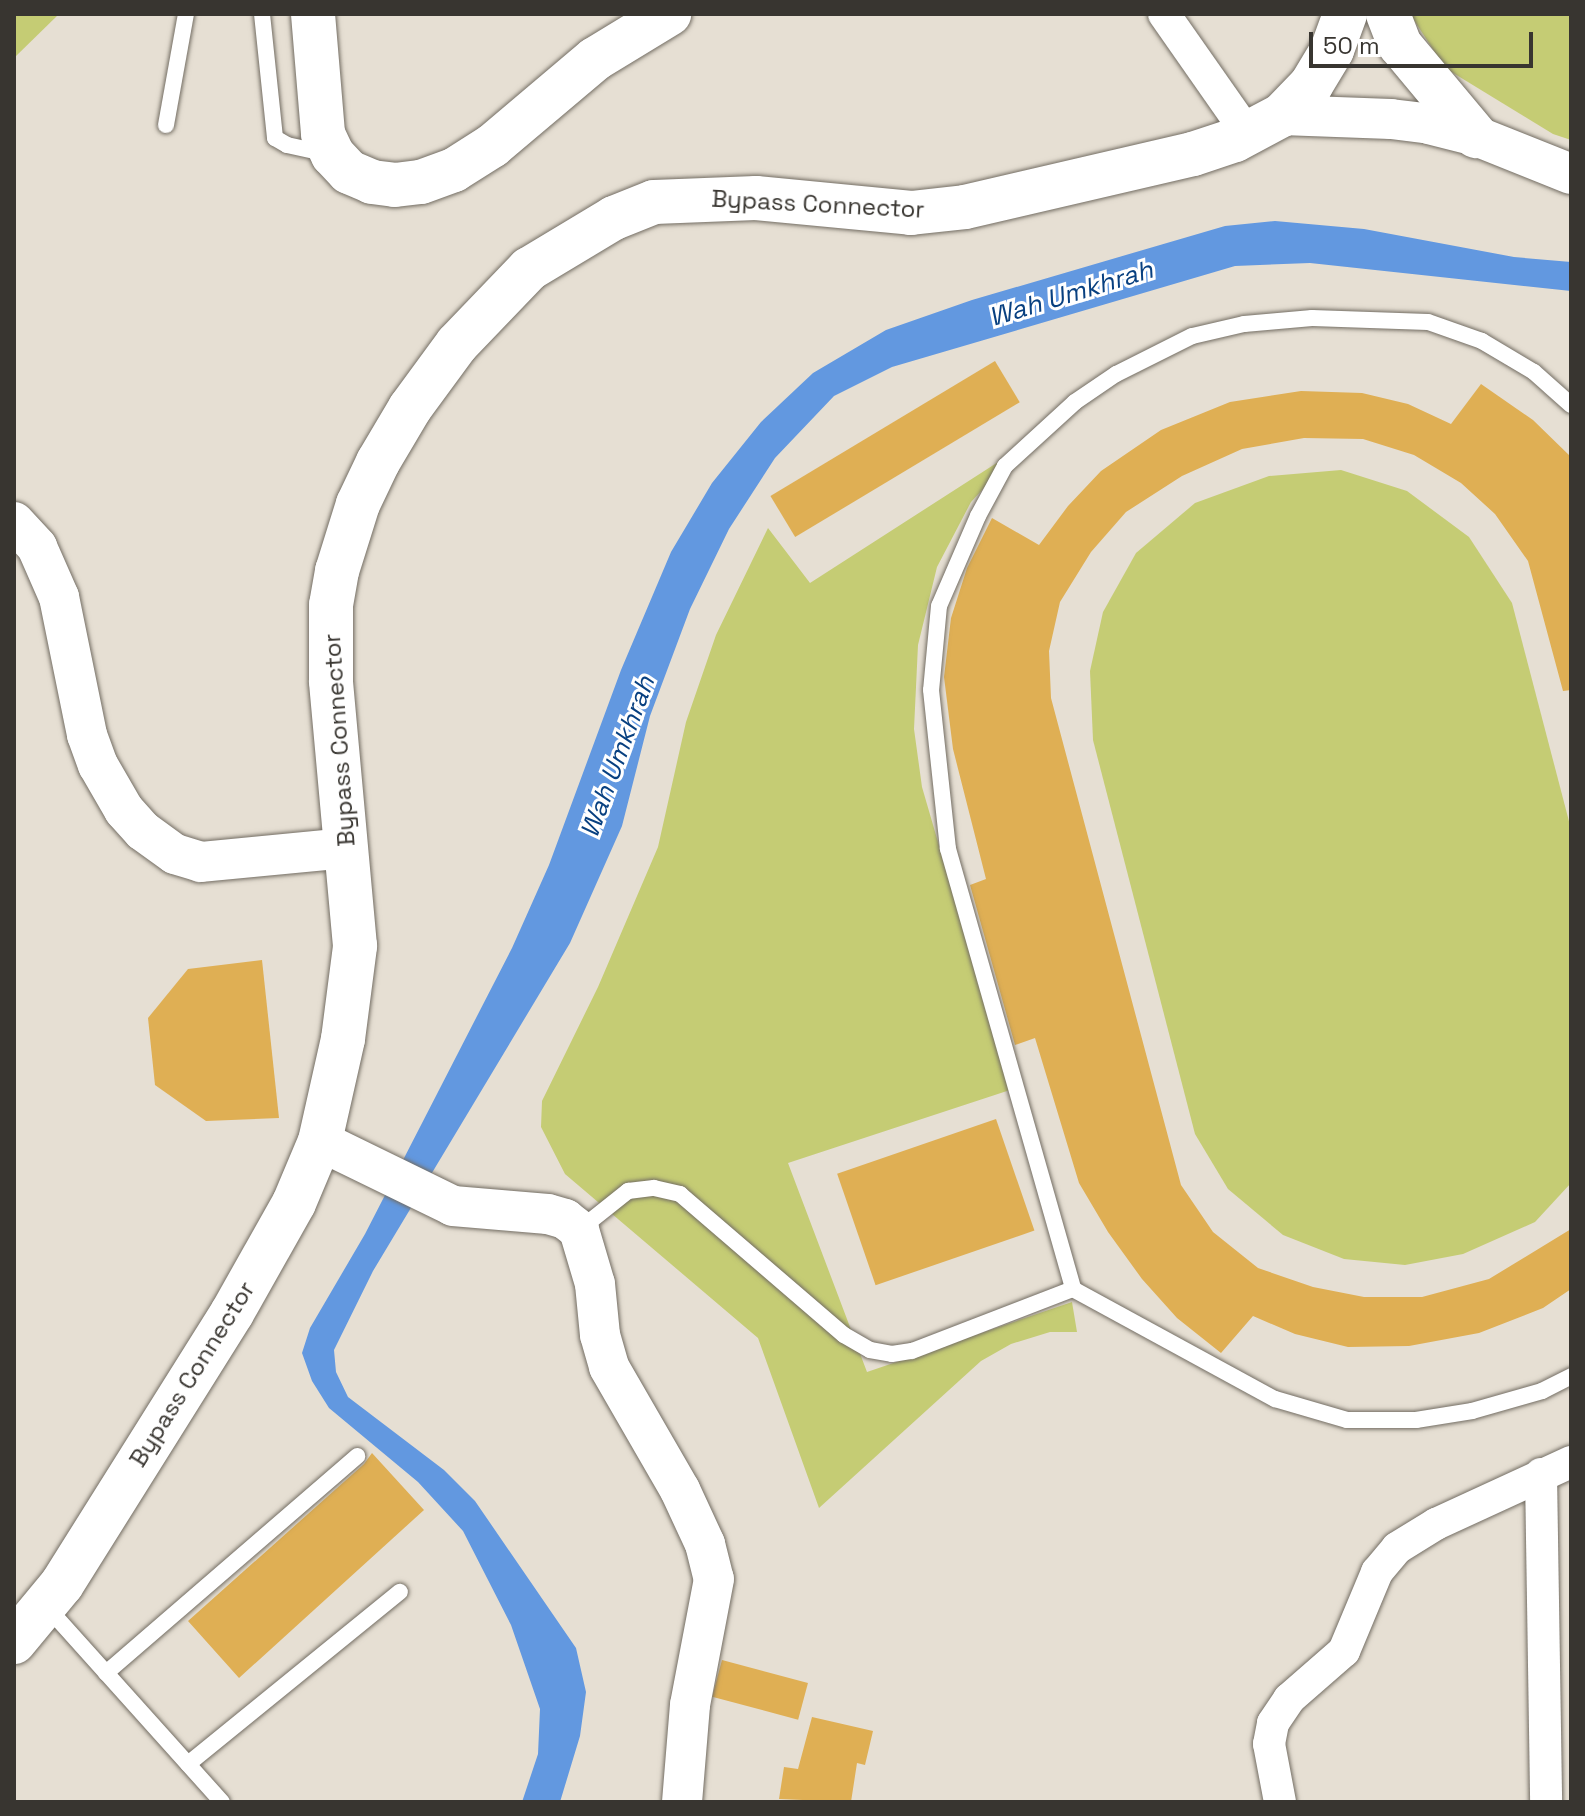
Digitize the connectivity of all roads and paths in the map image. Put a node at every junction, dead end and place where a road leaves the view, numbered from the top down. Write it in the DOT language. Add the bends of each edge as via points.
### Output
graph roads {
  1 [pos="186,14"];
  2 [pos="262,14"];
  3 [pos="313,14"];
  4 [pos="669,14"];
  5 [pos="1164,14"];
  6 [pos="1345,14"];
  7 [pos="1388,14"];
  8 [pos="1265,124"];
  9 [pos="166,125"];
  10 [pos="1476,136"];
  11 [pos="333,155"];
  12 [pos="1571,174"];
  13 [pos="1571,405"];
  14 [pos="14,522"];
  15 [pos="347,848"];
  16 [pos="320,1141"];
  17 [pos="579,1230"];
  18 [pos="1073,1289"];
  19 [pos="1571,1376"];
  20 [pos="357,1456"];
  21 [pos="1571,1462"];
  22 [pos="1541,1474"];
  23 [pos="400,1592"];
  24 [pos="45,1605"];
  25 [pos="14,1642"];
  26 [pos="106,1673"];
  27 [pos="188,1764"];
  28 [pos="222,1802"];
  29 [pos="682,1802"];
  30 [pos="1280,1802"];
  31 [pos="1546,1802"];
  1 -- 9 [label="lane"];
  2 -- 11 [label="lane" via="275,138"];
  3 -- 11 [label="main road" via="318,102"];
  4 -- 11 [label="main road" via="595,59 492,146 454,170 421,182 372,182 349,172"];
  5 -- 8 [label="street"];
  6 -- 8 [label="main road" via="1311,85"];
  7 -- 10 [label="main road" via="1400,45"];
  8 -- 10 [label="street, Bypass Connector" via="1391,119"];
  8 -- 15 [label="main road, Bypass Connector" via="1193,154 952,208 911,213 756,198 654,202 614,218 529,269 457,344 410,408 378,462 346,537 331,605 331,667"];
  10 -- 12 [label="street, Bypass Connector"];
  13 -- 18 [label="lane" via="1534,372 1482,341 1428,322 1312,318 1244,324 1192,336 1116,374 1075,402 1005,466 939,606 931,690 948,849"];
  14 -- 15 [label="street" via="37,547 59,597 98,765 143,831 175,854 201,862"];
  15 -- 16 [label="main road, Bypass Connector" via="355,946 343,1039"];
  16 -- 17 [label="street" via="430,1197 477,1211 548,1214"];
  16 -- 24 [label="main road, Bypass Connector" via="294,1203 232,1313"];
  17 -- 18 [label="lane" via="628,1191 654,1188 680,1194 844,1335 870,1350 892,1354"];
  17 -- 29 [label="street" via="595,1284 609,1367 680,1490 705,1544 714,1579 690,1705"];
  18 -- 19 [label="lane" via="1275,1399 1347,1420 1416,1420 1472,1411 1542,1391"];
  20 -- 26 [label="lane"];
  21 -- 22 [label="street"];
  22 -- 30 [label="street" via="1436,1524 1397,1548 1377,1572 1344,1651 1289,1699 1273,1723 1269,1744"];
  22 -- 31 [label="street"];
  23 -- 27 [label="lane"];
  24 -- 25 [label="main road, Bypass Connector"];
  24 -- 26 [label="lane"];
  26 -- 27 [label="lane"];
  27 -- 28 [label="lane"];
}
